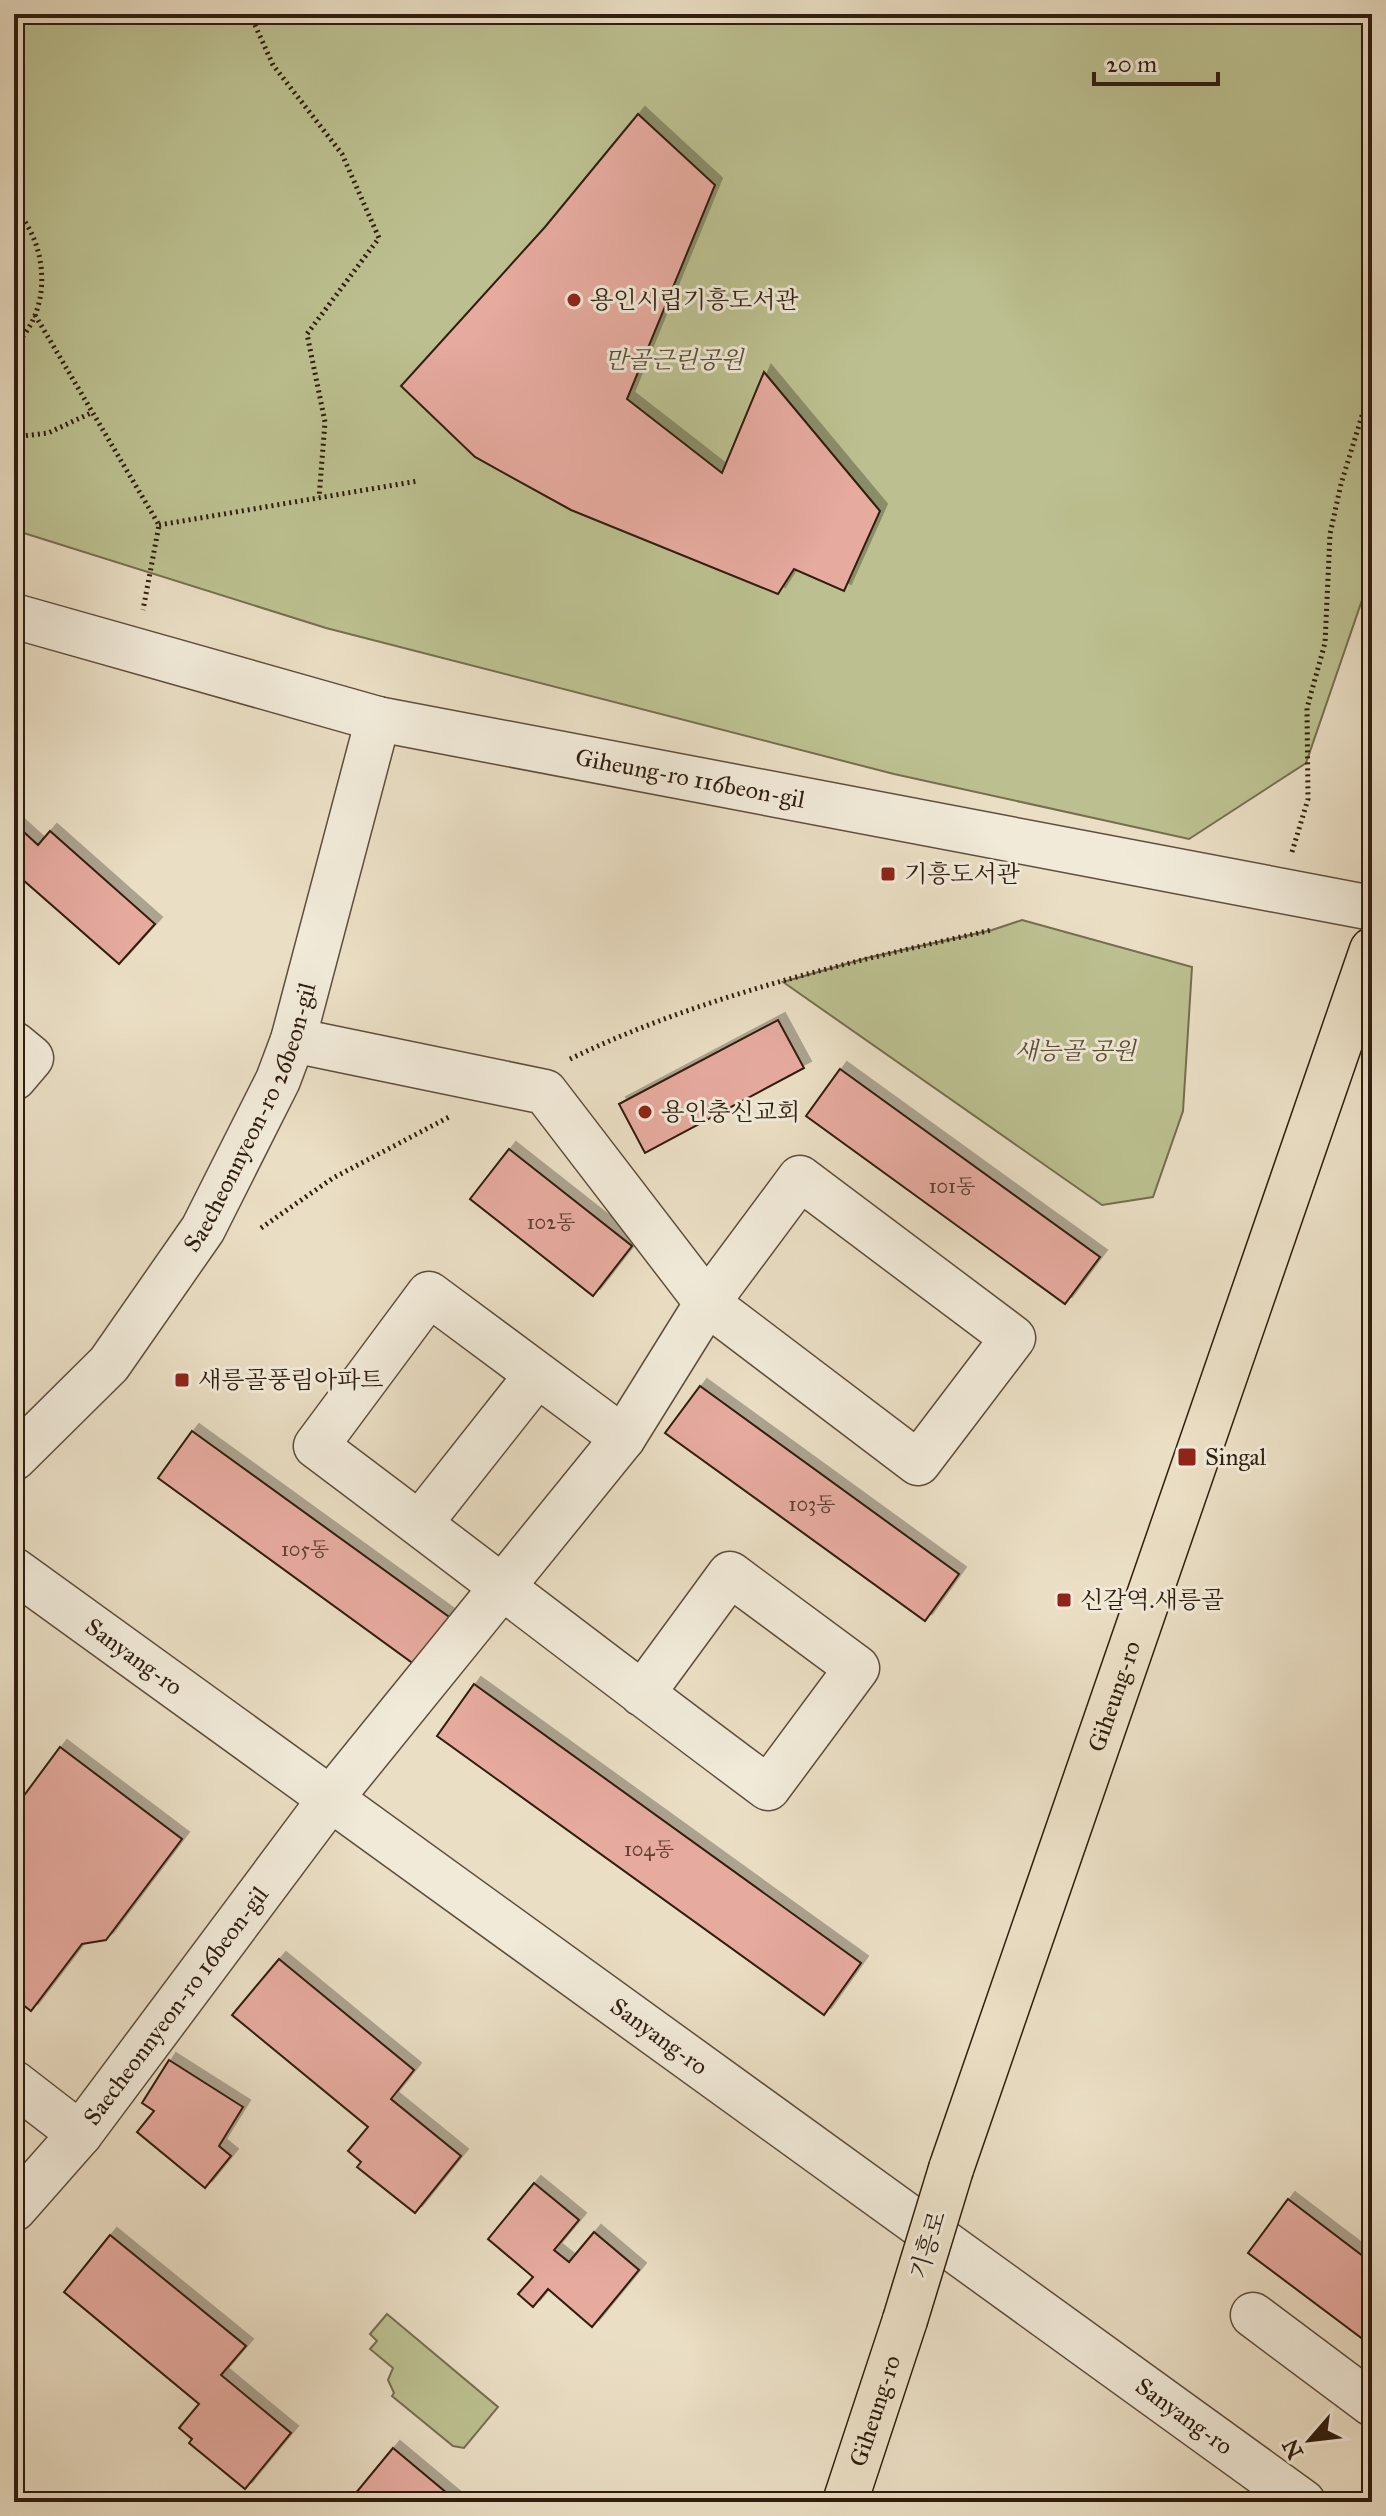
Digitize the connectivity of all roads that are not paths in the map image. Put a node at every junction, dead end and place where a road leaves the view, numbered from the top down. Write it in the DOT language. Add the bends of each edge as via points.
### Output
graph roads {
  1 [pos="14,616"];
  2 [pos="378,719"];
  3 [pos="1372,908"];
  4 [pos="1372,950"];
  5 [pos="293,1040"];
  6 [pos="14,1044"];
  7 [pos="14,1078"];
  8 [pos="707,1303"];
  9 [pos="537,1375"];
  10 [pos="623,1438"];
  11 [pos="14,1458"];
  12 [pos="420,1523"];
  13 [pos="14,1570"];
  14 [pos="505,1587"];
  15 [pos="642,1694"];
  16 [pos="331,1798"];
  17 [pos="14,2083"];
  18 [pos="80,2134"];
  19 [pos="951,2169"];
  20 [pos="14,2209"];
  21 [pos="1253,2315"];
  22 [pos="905,2320"];
  23 [pos="1372,2404"];
  24 [pos="845,2502"];
  25 [pos="1303,2502"];
  1 -- 2 [label="street, Giheung-ro 116beon-gil"];
  2 -- 3 [label="street, Giheung-ro 116beon-gil"];
  2 -- 5 [label="street, Saecheonnyeon-ro 26beon-gil"];
  4 -- 19 [label="main road, Giheung-ro"];
  5 -- 8 [label="street" via="545,1092"];
  5 -- 11 [label="street, Saecheonnyeon-ro 26beon-gil" via="203,1229 109,1364"];
  6 -- 7 [label="street" via="31,1058"];
  8 -- 8 [label="street, Saecheonnyeon-ro 16beon-gil" via="918,1463 1013,1338 800,1178"];
  8 -- 10 [label="street, Saecheonnyeon-ro 16beon-gil"];
  9 -- 10 [label="street"];
  9 -- 12 [label="street"];
  9 -- 12 [label="street" via="429,1294 316,1446"];
  10 -- 14 [label="street, Saecheonnyeon-ro 16beon-gil"];
  12 -- 14 [label="street"];
  13 -- 16 [label="street, Sanyang-ro"];
  14 -- 15 [label="street"];
  14 -- 16 [label="street, Saecheonnyeon-ro 16beon-gil"];
  15 -- 15 [label="street" via="768,1788 857,1668 730,1574"];
  16 -- 18 [label="street, Saecheonnyeon-ro 16beon-gil"];
  16 -- 25 [label="street, Sanyang-ro"];
  17 -- 18 [label="street"];
  18 -- 20 [label="street, Saecheonnyeon-ro 16beon-gil"];
  19 -- 22 [label="main road, 기흥로, bridge"];
  21 -- 23 [label="street"];
  22 -- 24 [label="main road, Giheung-ro"];
}
